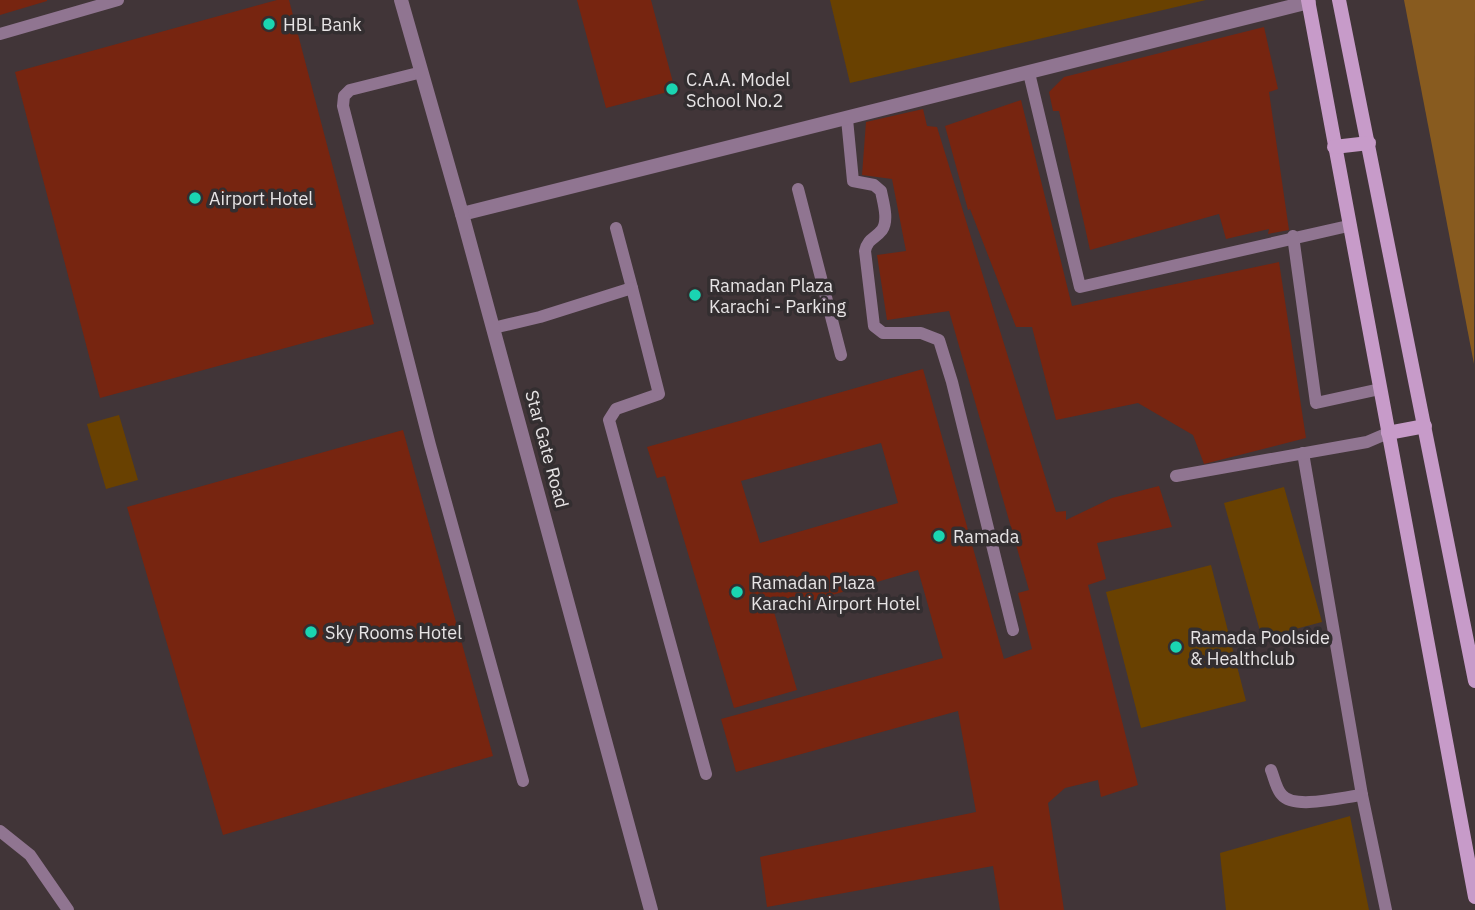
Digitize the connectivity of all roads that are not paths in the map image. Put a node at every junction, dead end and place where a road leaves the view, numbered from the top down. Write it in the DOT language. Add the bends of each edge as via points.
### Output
graph roads {
  1 [pos="118,0"];
  2 [pos="401,0"];
  3 [pos="1339,0"];
  4 [pos="1309,1"];
  5 [pos="0,33"];
  6 [pos="422,72"];
  7 [pos="1029,73"];
  8 [pos="847,118"];
  9 [pos="1369,143"];
  10 [pos="1334,148"];
  11 [pos="798,189"];
  12 [pos="463,214"];
  13 [pos="1348,226"];
  14 [pos="616,228"];
  15 [pos="1293,236"];
  16 [pos="632,288"];
  17 [pos="493,328"];
  18 [pos="841,355"];
  19 [pos="1380,389"];
  20 [pos="1425,426"];
  21 [pos="1388,433"];
  22 [pos="1303,453"];
  23 [pos="1176,476"];
  24 [pos="1013,630"];
  25 [pos="1475,681"];
  26 [pos="1272,770"];
  27 [pos="706,774"];
  28 [pos="523,781"];
  29 [pos="1362,795"];
  30 [pos="0,831"];
  31 [pos="1475,897"];
  32 [pos="68,910"];
  33 [pos="651,910"];
  34 [pos="1386,910"];
  1 -- 5 [label="lane"];
  2 -- 6 [label="street, Star Gate Road"];
  3 -- 9 [label="main road"];
  4 -- 7 [label="street"];
  4 -- 10 [label="main road"];
  6 -- 12 [label="street, Star Gate Road"];
  6 -- 28 [label="lane" via="350,90 343,106"];
  7 -- 8 [label="street"];
  7 -- 15 [label="lane" via="1080,287"];
  8 -- 12 [label="street"];
  8 -- 24 [label="lane" via="853,181 881,191 886,222 881,232 867,241 865,251 874,326 883,333 921,333 939,340"];
  9 -- 10 [label="main road"];
  9 -- 20 [label="main road"];
  10 -- 13 [label="main road"];
  11 -- 18 [label="lane"];
  12 -- 17 [label="street, Star Gate Road"];
  13 -- 15 [label="lane"];
  13 -- 19 [label="main road"];
  14 -- 16 [label="lane"];
  15 -- 19 [label="lane" via="1316,403"];
  16 -- 17 [label="lane"];
  16 -- 27 [label="lane" via="659,394 616,409 609,420"];
  17 -- 33 [label="street, Star Gate Road"];
  19 -- 21 [label="main road"];
  20 -- 21 [label="main road"];
  20 -- 25 [label="main road"];
  21 -- 22 [label="lane" via="1367,442"];
  21 -- 31 [label="main road"];
  22 -- 23 [label="lane"];
  22 -- 29 [label="lane"];
  26 -- 29 [label="lane" via="1280,794 1288,801"];
  29 -- 34 [label="lane"];
  30 -- 32 [label="lane" via="30,855"];
}
